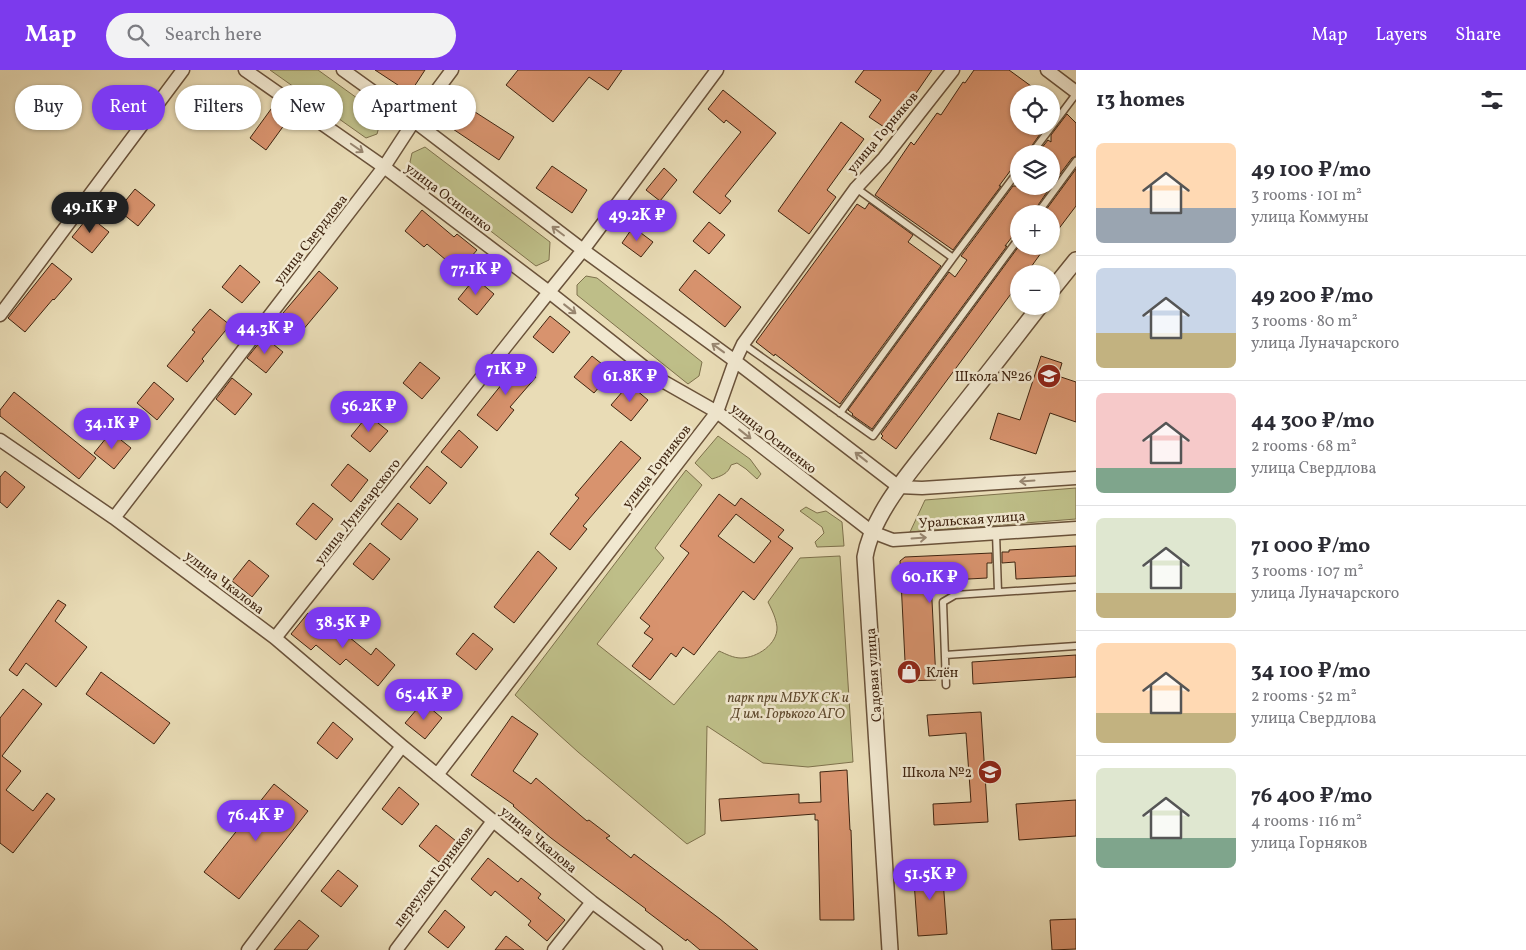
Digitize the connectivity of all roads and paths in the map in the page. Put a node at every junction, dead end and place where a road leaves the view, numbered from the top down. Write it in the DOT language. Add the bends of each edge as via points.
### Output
graph roads {
  1 [pos="183,70"];
  2 [pos="245,70"];
  3 [pos="343,70"];
  4 [pos="452,70"];
  5 [pos="717,70"];
  6 [pos="953,70"];
  7 [pos="1047,70"];
  8 [pos="363,85"];
  9 [pos="441,85"];
  10 [pos="1076,93"];
  11 [pos="409,130"];
  12 [pos="425,130"];
  13 [pos="1038,145"];
  14 [pos="1076,161"];
  15 [pos="384,167"];
  16 [pos="1010,182"];
  17 [pos="856,188"];
  18 [pos="1044,205"];
  19 [pos="583,250"];
  20 [pos="1010,250"];
  21 [pos="952,258"];
  22 [pos="1076,260"];
  23 [pos="1060,280"];
  24 [pos="549,292"];
  25 [pos="0,315"];
  26 [pos="1033,315"];
  27 [pos="743,344"];
  28 [pos="736,361"];
  29 [pos="716,412"];
  30 [pos="840,414"];
  31 [pos="0,440"];
  32 [pos="1076,478"];
  33 [pos="899,487"];
  34 [pos="114,518"];
  35 [pos="1076,528"];
  36 [pos="872,532"];
  37 [pos="996,533"];
  38 [pos="1076,587"];
  39 [pos="998,592"];
  40 [pos="275,638"];
  41 [pos="1076,646"];
  42 [pos="945,655"];
  43 [pos="946,685"];
  44 [pos="402,746"];
  45 [pos="437,775"];
  46 [pos="493,821"];
  47 [pos="592,902"];
  48 [pos="248,950"];
  49 [pos="396,950"];
  50 [pos="554,950"];
  51 [pos="656,950"];
  52 [pos="890,950"];
  1 -- 25 [label="street"];
  2 -- 15 [label="street, улица Осипенко, one-way"];
  3 -- 8 [label="street"];
  4 -- 9 [label="street, улица Свердлова"];
  5 -- 19 [label="street, улица Луначарского"];
  6 -- 17 [label="street, улица Горняков" via="884,158"];
  7 -- 10 [label="street"];
  10 -- 13 [label="lane"];
  11 -- 15 [label="street, улица Свердлова"];
  19 -- 12 [label="street, one-way"];
  14 -- 18 [label="lane"];
  15 -- 24 [label="street, улица Осипенко"];
  15 -- 34 [label="street, улица Свердлова"];
  16 -- 21 [label="lane"];
  17 -- 21 [label="lane"];
  17 -- 27 [label="street, улица Горняков"];
  19 -- 24 [label="street, улица Луначарского"];
  28 -- 19 [label="street, one-way"];
  20 -- 30 [label="lane" via="873,436"];
  21 -- 30 [label="lane"];
  22 -- 23 [label="street"];
  24 -- 29 [label="street, улица Осипенко, one-way" via="659,379"];
  24 -- 40 [label="street, улица Луначарского"];
  26 -- 33 [label="street, Садовая улица"];
  27 -- 28 [label="street, улица Горняков"];
  27 -- 30 [label="lane"];
  28 -- 29 [label="street, улица Горняков"];
  33 -- 28 [label="street, one-way"];
  29 -- 36 [label="street, улица Осипенко, one-way"];
  29 -- 45 [label="street, улица Горняков"];
  31 -- 34 [label="street, улица Чкалова"];
  32 -- 33 [label="street, one-way"];
  33 -- 36 [label="street, Садовая улица"];
  34 -- 40 [label="street, улица Чкалова"];
  35 -- 37 [label="street, Уральская улица"];
  36 -- 37 [label="street, Уральская улица, one-way" via="893,540"];
  36 -- 52 [label="street, Садовая улица" via="865,557"];
  37 -- 39 [label="lane"];
  38 -- 39 [label="lane"];
  39 -- 42 [label="lane" via="955,595 943,602"];
  40 -- 44 [label="street, улица Чкалова"];
  41 -- 42 [label="lane"];
  42 -- 43 [label="lane"];
  44 -- 45 [label="street, улица Чкалова"];
  44 -- 48 [label="street"];
  45 -- 46 [label="street, улица Чкалова"];
  46 -- 47 [label="street, улица Чкалова"];
  46 -- 49 [label="street, переулок Горняков"];
  47 -- 50 [label="street"];
  47 -- 51 [label="street, улица Чкалова"];
}
